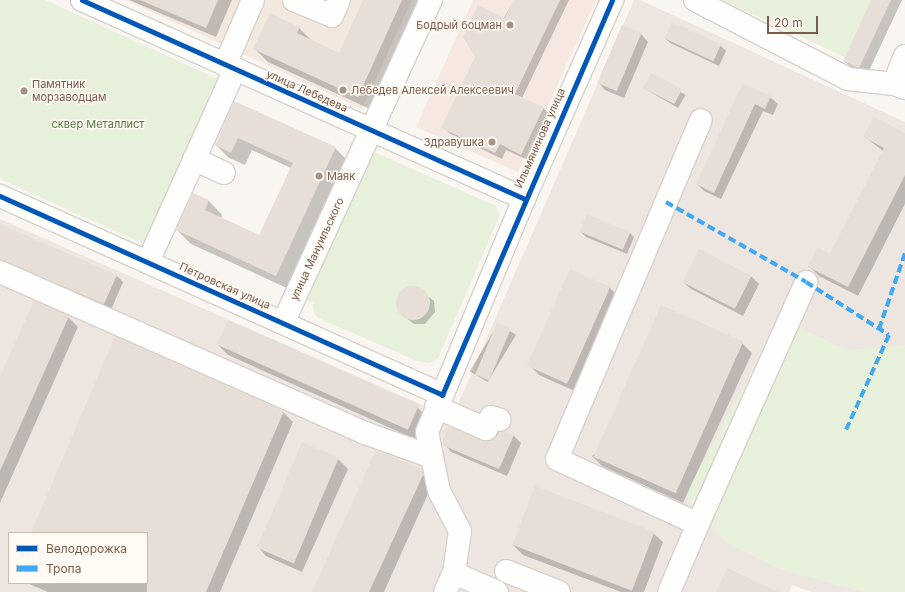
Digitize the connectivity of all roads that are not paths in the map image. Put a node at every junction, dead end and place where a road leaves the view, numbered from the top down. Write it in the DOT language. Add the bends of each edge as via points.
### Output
graph roads {
  1 [pos="82,0"];
  2 [pos="253,0"];
  3 [pos="294,0"];
  4 [pos="339,0"];
  5 [pos="431,0"];
  6 [pos="612,0"];
  7 [pos="695,0"];
  8 [pos="905,56"];
  9 [pos="230,67"];
  10 [pos="899,86"];
  11 [pos="701,120"];
  12 [pos="371,130"];
  13 [pos="194,159"];
  14 [pos="224,173"];
  15 [pos="0,196"];
  16 [pos="524,199"];
  17 [pos="148,262"];
  18 [pos="0,272"];
  19 [pos="806,282"];
  20 [pos="283,323"];
  21 [pos="439,401"];
  22 [pos="500,420"];
  23 [pos="432,457"];
  24 [pos="698,524"];
  25 [pos="506,571"];
  26 [pos="450,583"];
  27 [pos="497,592"];
  28 [pos="559,592"];
  29 [pos="669,592"];
  1 -- 9 [label="street, улица Лебедева"];
  2 -- 9 [label="street"];
  3 -- 4 [label="street" via="332,16"];
  5 -- 12 [label="street, улица Мануильского"];
  6 -- 16 [label="street, Ильмянинова улица"];
  7 -- 10 [label="street" via="848,79"];
  8 -- 10 [label="street"];
  9 -- 12 [label="street, улица Лебедева"];
  9 -- 13 [label="street"];
  11 -- 24 [label="street" via="557,460"];
  12 -- 16 [label="street, улица Лебедева"];
  12 -- 20 [label="street, улица Мануильского"];
  13 -- 14 [label="street"];
  13 -- 17 [label="street"];
  15 -- 17 [label="street, Петровская улица"];
  16 -- 21 [label="street, Ильмянинова улица"];
  17 -- 20 [label="street, Петровская улица"];
  18 -- 23 [label="street" via="365,433"];
  19 -- 24 [label="street"];
  20 -- 21 [label="street, Петровская улица"];
  21 -- 22 [label="street, Петровская улица" via="486,429 491,417"];
  21 -- 23 [label="street, Ильмянинова улица" via="427,432"];
  23 -- 26 [label="street, Ильмянинова улица" via="439,491 460,531"];
  24 -- 29 [label="street"];
  25 -- 28 [label="street"];
  26 -- 27 [label="street"];
}
